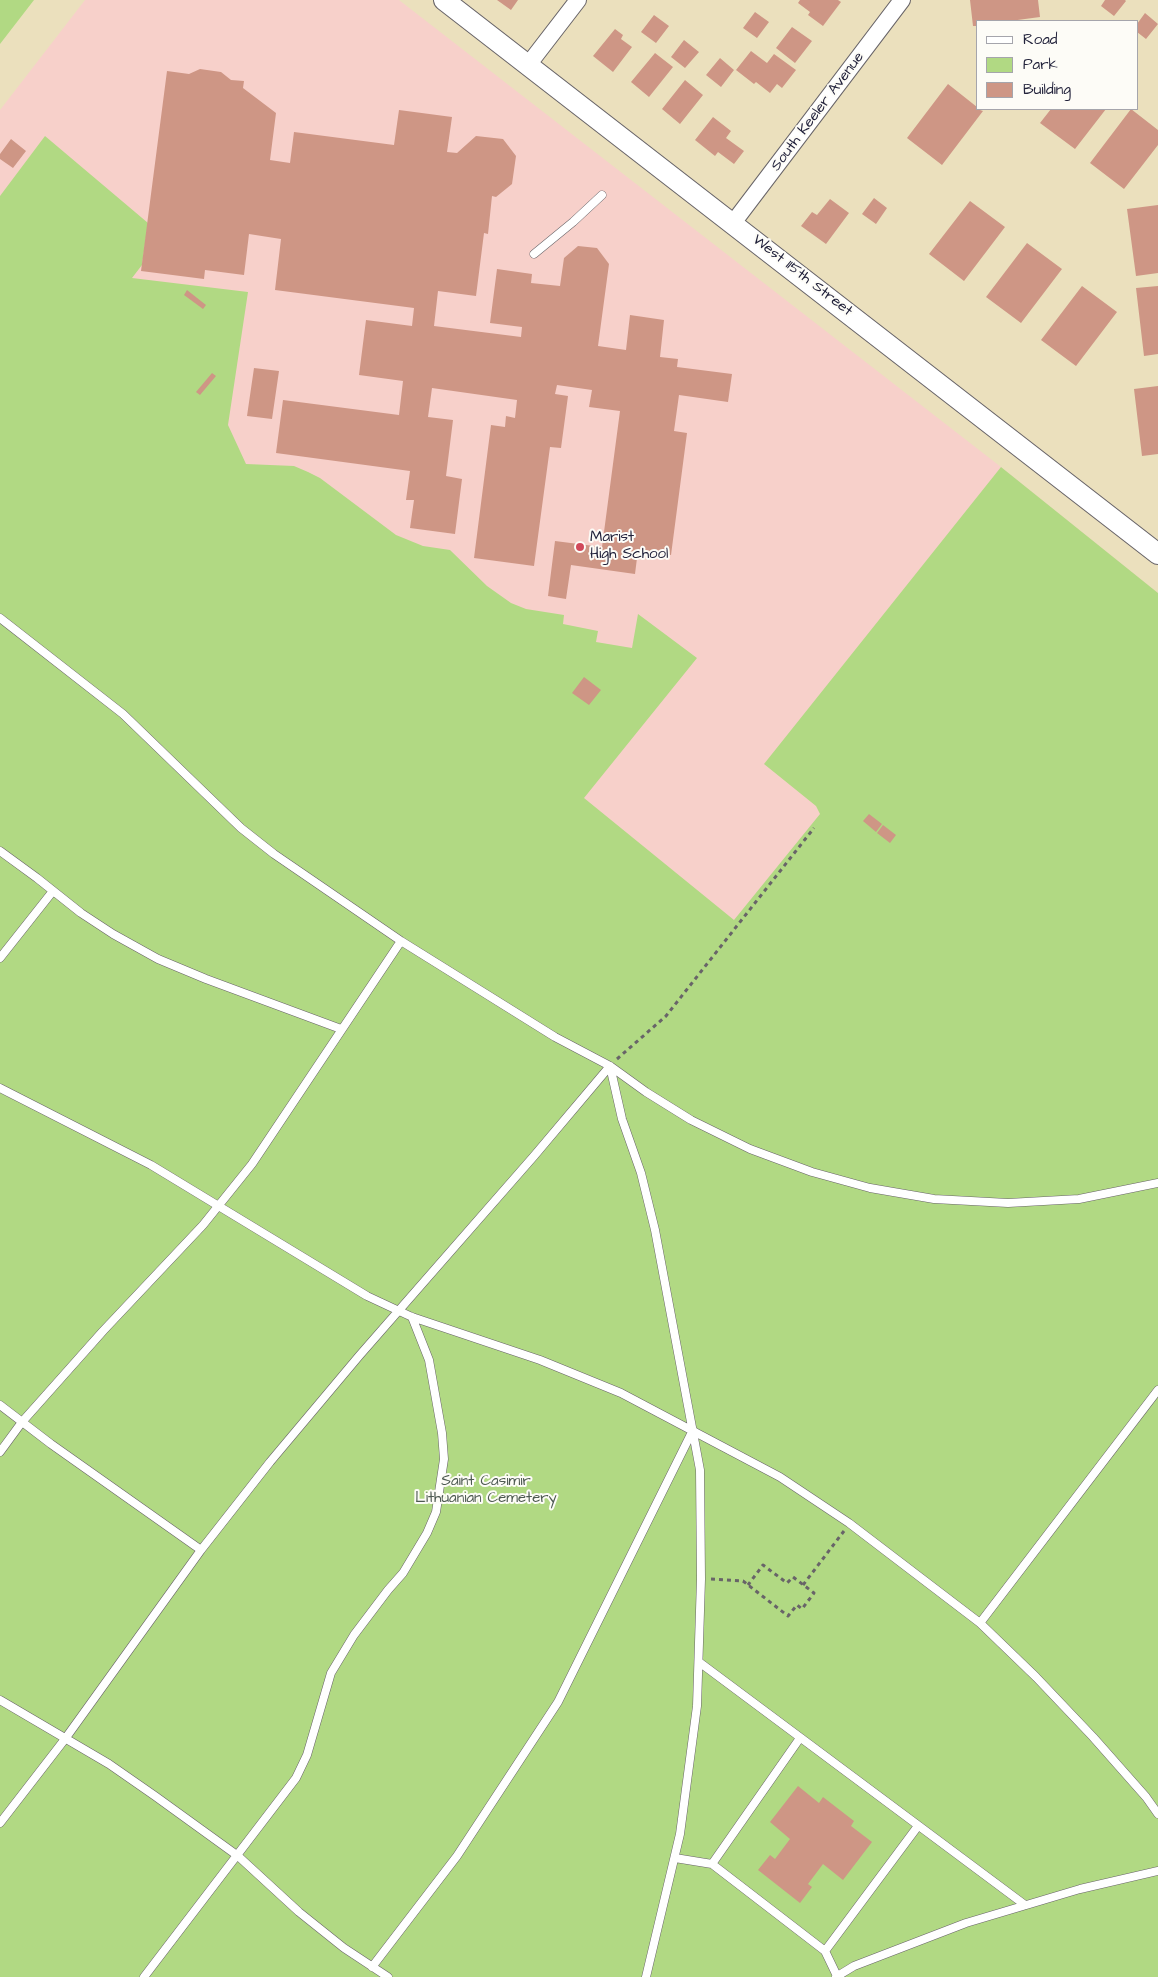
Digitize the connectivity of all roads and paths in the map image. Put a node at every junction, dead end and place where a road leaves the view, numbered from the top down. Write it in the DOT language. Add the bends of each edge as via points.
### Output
graph roads {
  1 [pos="444,0"];
  2 [pos="578,0"];
  3 [pos="902,0"];
  4 [pos="528,65"];
  5 [pos="602,195"];
  6 [pos="733,223"];
  7 [pos="534,254"];
  8 [pos="1158,554"];
  9 [pos="0,618"];
  10 [pos="814,828"];
  11 [pos="0,851"];
  12 [pos="53,892"];
  13 [pos="402,941"];
  14 [pos="0,958"];
  15 [pos="341,1029"];
  16 [pos="610,1066"];
  17 [pos="0,1088"];
  18 [pos="1158,1183"];
  19 [pos="218,1206"];
  20 [pos="400,1311"];
  21 [pos="412,1317"];
  22 [pos="1158,1390"];
  23 [pos="0,1406"];
  24 [pos="22,1422"];
  25 [pos="693,1430"];
  26 [pos="0,1452"];
  27 [pos="849,1523"];
  28 [pos="201,1550"];
  29 [pos="701,1580"];
  30 [pos="748,1585"];
  31 [pos="803,1585"];
  32 [pos="980,1623"];
  33 [pos="699,1662"];
  34 [pos="0,1700"];
  35 [pos="800,1738"];
  36 [pos="65,1739"];
  37 [pos="1158,1814"];
  38 [pos="0,1824"];
  39 [pos="918,1826"];
  40 [pos="238,1856"];
  41 [pos="674,1858"];
  42 [pos="712,1864"];
  43 [pos="1158,1871"];
  44 [pos="1024,1905"];
  45 [pos="825,1951"];
  46 [pos="372,1967"];
  47 [pos="144,1977"];
  48 [pos="388,1977"];
  49 [pos="646,1977"];
  50 [pos="836,1977"];
  1 -- 4 [label="street, West 115th Street"];
  2 -- 4 [label="street"];
  3 -- 6 [label="street, South Keeler Avenue"];
  4 -- 6 [label="street, West 115th Street"];
  5 -- 7 [label="lane"];
  6 -- 8 [label="street, West 115th Street"];
  9 -- 13 [label="lane" via="123,714 241,828"];
  10 -- 16 [label="path" via="666,1016"];
  11 -- 12 [label="lane"];
  12 -- 14 [label="lane"];
  12 -- 15 [label="lane" via="114,934 158,959"];
  13 -- 15 [label="lane"];
  13 -- 16 [label="lane" via="556,1037"];
  15 -- 19 [label="lane" via="252,1164"];
  16 -- 18 [label="lane" via="691,1120 750,1150 870,1188 934,1199 1008,1203 1079,1198"];
  16 -- 20 [label="lane"];
  16 -- 25 [label="lane" via="655,1230"];
  17 -- 19 [label="lane" via="151,1165"];
  19 -- 20 [label="lane" via="367,1296"];
  19 -- 24 [label="lane"];
  20 -- 21 [label="lane"];
  20 -- 28 [label="lane" via="270,1462"];
  21 -- 25 [label="lane" via="540,1360 621,1393"];
  21 -- 40 [label="lane" via="429,1360 442,1433 444,1459 436,1512 403,1573 354,1635 331,1673 307,1755 296,1778"];
  22 -- 32 [label="lane"];
  23 -- 24 [label="lane"];
  24 -- 26 [label="lane"];
  24 -- 28 [label="lane"];
  25 -- 27 [label="lane" via="780,1478"];
  25 -- 29 [label="lane" via="700,1470"];
  25 -- 46 [label="lane" via="558,1702 457,1856"];
  27 -- 31 [label="path"];
  27 -- 32 [label="lane"];
  28 -- 36 [label="lane"];
  29 -- 30 [label="path" via="743,1581"];
  29 -- 33 [label="lane"];
  30 -- 31 [label="path" via="764,1565 787,1584 793,1577"];
  30 -- 31 [label="path" via="788,1616 797,1605 802,1609 814,1593"];
  32 -- 37 [label="lane" via="1093,1737"];
  33 -- 35 [label="lane"];
  33 -- 41 [label="lane" via="697,1706"];
  34 -- 36 [label="lane"];
  35 -- 39 [label="lane"];
  35 -- 42 [label="lane"];
  36 -- 38 [label="lane"];
  36 -- 40 [label="lane" via="116,1769"];
  39 -- 44 [label="lane"];
  39 -- 45 [label="lane"];
  40 -- 46 [label="lane" via="299,1912"];
  40 -- 47 [label="lane"];
  41 -- 42 [label="lane"];
  41 -- 49 [label="lane"];
  42 -- 45 [label="lane"];
  43 -- 44 [label="lane"];
  44 -- 50 [label="lane" via="966,1922 854,1966"];
  45 -- 50 [label="lane"];
  46 -- 48 [label="lane"];
}
